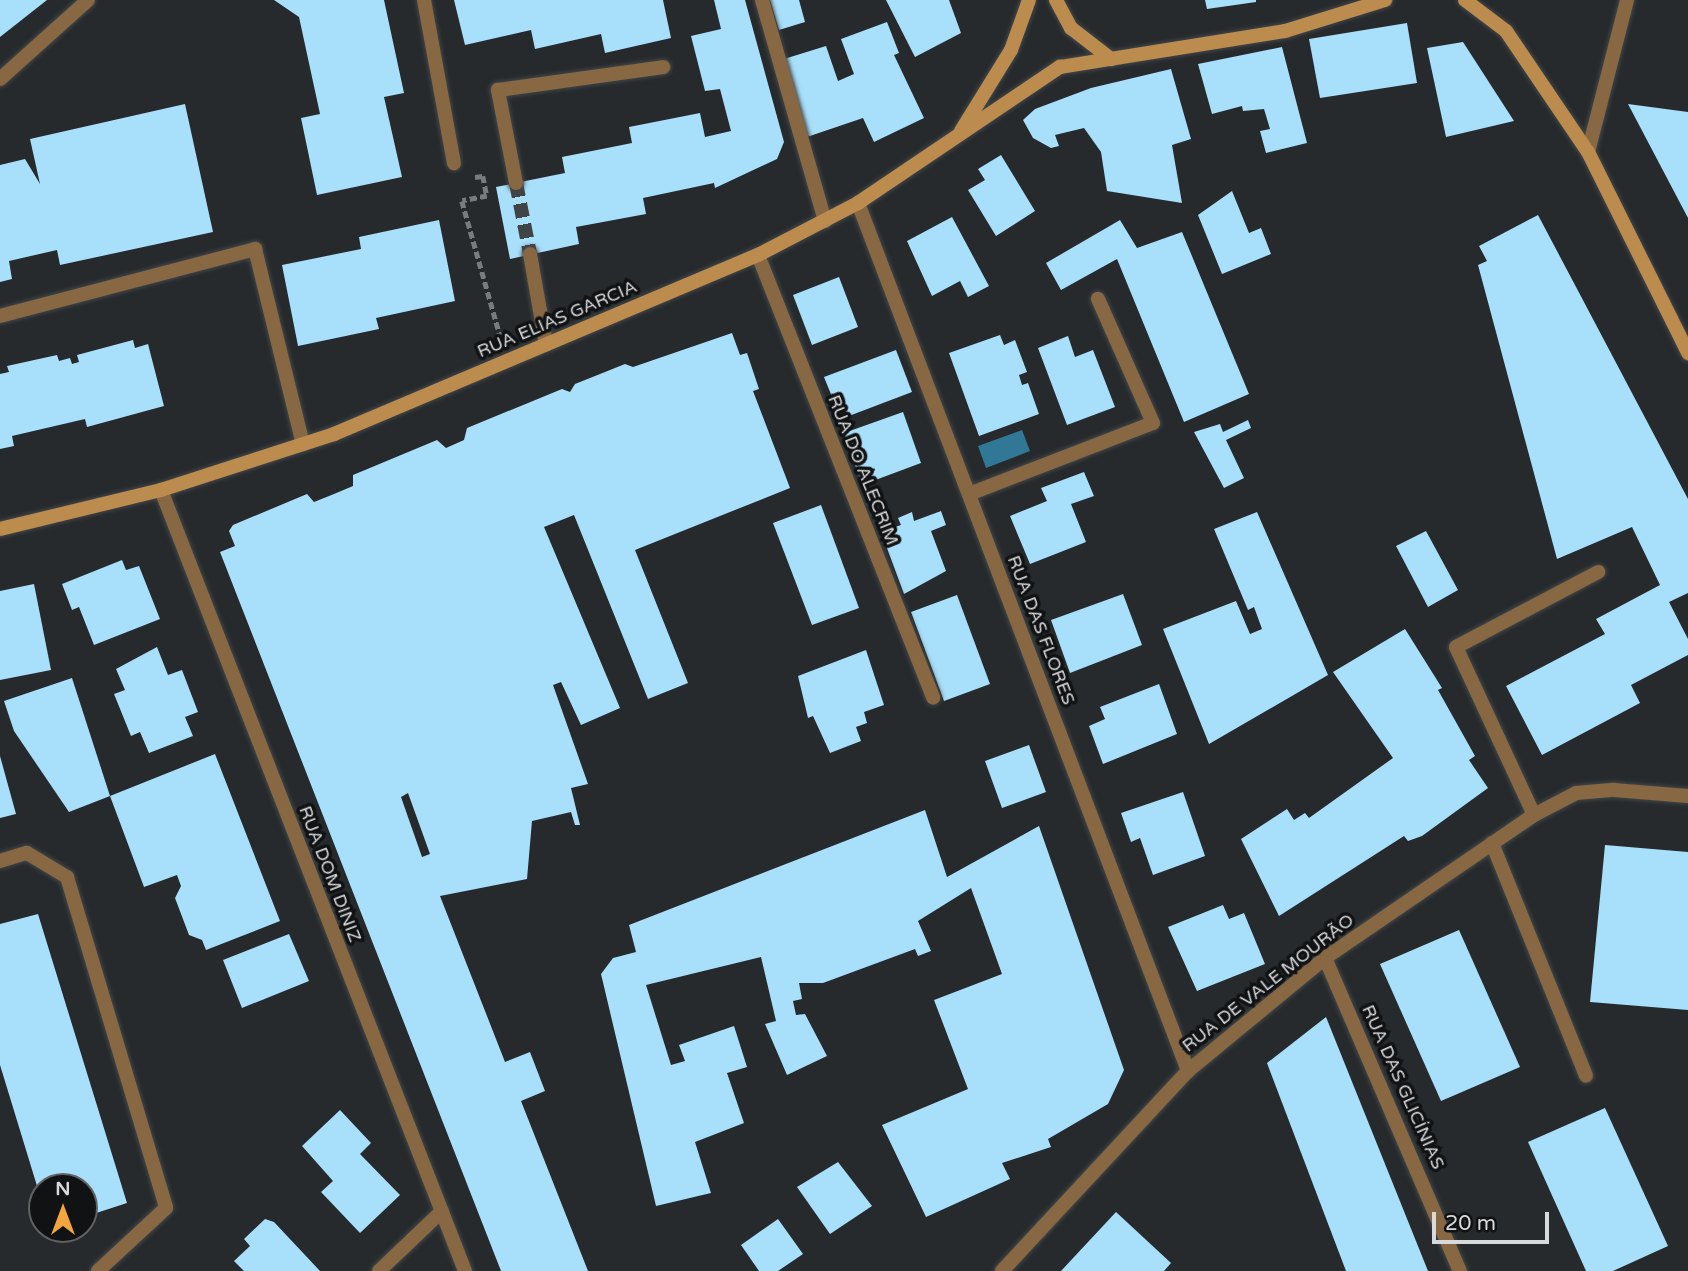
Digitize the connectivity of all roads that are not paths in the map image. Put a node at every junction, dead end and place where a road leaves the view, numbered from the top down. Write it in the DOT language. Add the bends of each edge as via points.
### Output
graph roads {
  1 [pos="88,0"];
  2 [pos="424,0"];
  3 [pos="762,0"];
  4 [pos="1029,0"];
  5 [pos="1056,0"];
  6 [pos="1385,0"];
  7 [pos="1465,0"];
  8 [pos="1628,0"];
  9 [pos="1111,59"];
  10 [pos="663,67"];
  11 [pos="0,79"];
  12 [pos="958,135"];
  13 [pos="1588,152"];
  14 [pos="454,163"];
  15 [pos="516,183"];
  16 [pos="858,203"];
  17 [pos="825,221"];
  18 [pos="530,254"];
  19 [pos="758,255"];
  20 [pos="1098,299"];
  21 [pos="0,316"];
  22 [pos="546,345"];
  23 [pos="1688,353"];
  24 [pos="303,444"];
  25 [pos="161,490"];
  26 [pos="969,494"];
  27 [pos="0,528"];
  28 [pos="1598,572"];
  29 [pos="933,698"];
  30 [pos="1688,796"];
  31 [pos="1534,815"];
  32 [pos="1492,844"];
  33 [pos="0,861"];
  34 [pos="1325,958"];
  35 [pos="1188,1071"];
  36 [pos="1586,1076"];
  37 [pos="442,1212"];
  38 [pos="98,1271"];
  39 [pos="379,1271"];
  40 [pos="465,1271"];
  41 [pos="1002,1271"];
  42 [pos="1460,1271"];
  1 -- 11 [label="street"];
  2 -- 14 [label="street"];
  3 -- 17 [label="street"];
  4 -- 12 [label="street, RUA ELIAS GARCIA" via="1011,50"];
  5 -- 9 [label="street" via="1071,28"];
  6 -- 9 [label="street" via="1285,31"];
  7 -- 13 [label="street" via="1506,31"];
  8 -- 13 [label="street"];
  9 -- 12 [label="street" via="1060,66"];
  10 -- 15 [label="street" via="498,90"];
  12 -- 16 [label="street, RUA ELIAS GARCIA"];
  13 -- 23 [label="street"];
  16 -- 17 [label="street, RUA ELIAS GARCIA"];
  16 -- 26 [label="street, RUA DAS FLORES"];
  17 -- 19 [label="street, RUA ELIAS GARCIA"];
  18 -- 22 [label="street"];
  19 -- 22 [label="street, RUA ELIAS GARCIA"];
  19 -- 29 [label="street, RUA DO ALECRIM"];
  20 -- 26 [label="street" via="1153,423"];
  21 -- 24 [label="street" via="255,249"];
  22 -- 24 [label="street, RUA ELIAS GARCIA"];
  24 -- 25 [label="street, RUA ELIAS GARCIA"];
  25 -- 27 [label="street, RUA ELIAS GARCIA"];
  25 -- 37 [label="street, RUA DOM DINIZ"];
  26 -- 35 [label="street, RUA DAS FLORES"];
  28 -- 31 [label="street" via="1455,648"];
  30 -- 31 [label="street, RUA DE VALE MOURÃO" via="1576,793"];
  31 -- 32 [label="street, RUA DE VALE MOURÃO"];
  32 -- 34 [label="street, RUA DE VALE MOURÃO"];
  32 -- 36 [label="street"];
  33 -- 38 [label="street" via="27,853 67,877 166,1208"];
  34 -- 35 [label="street, RUA DE VALE MOURÃO"];
  34 -- 42 [label="street, RUA DAS GLICÍNIAS"];
  35 -- 41 [label="street, RUA DE VALE MOURÃO"];
  37 -- 39 [label="street"];
  37 -- 40 [label="street, RUA DOM DINIZ"];
}
